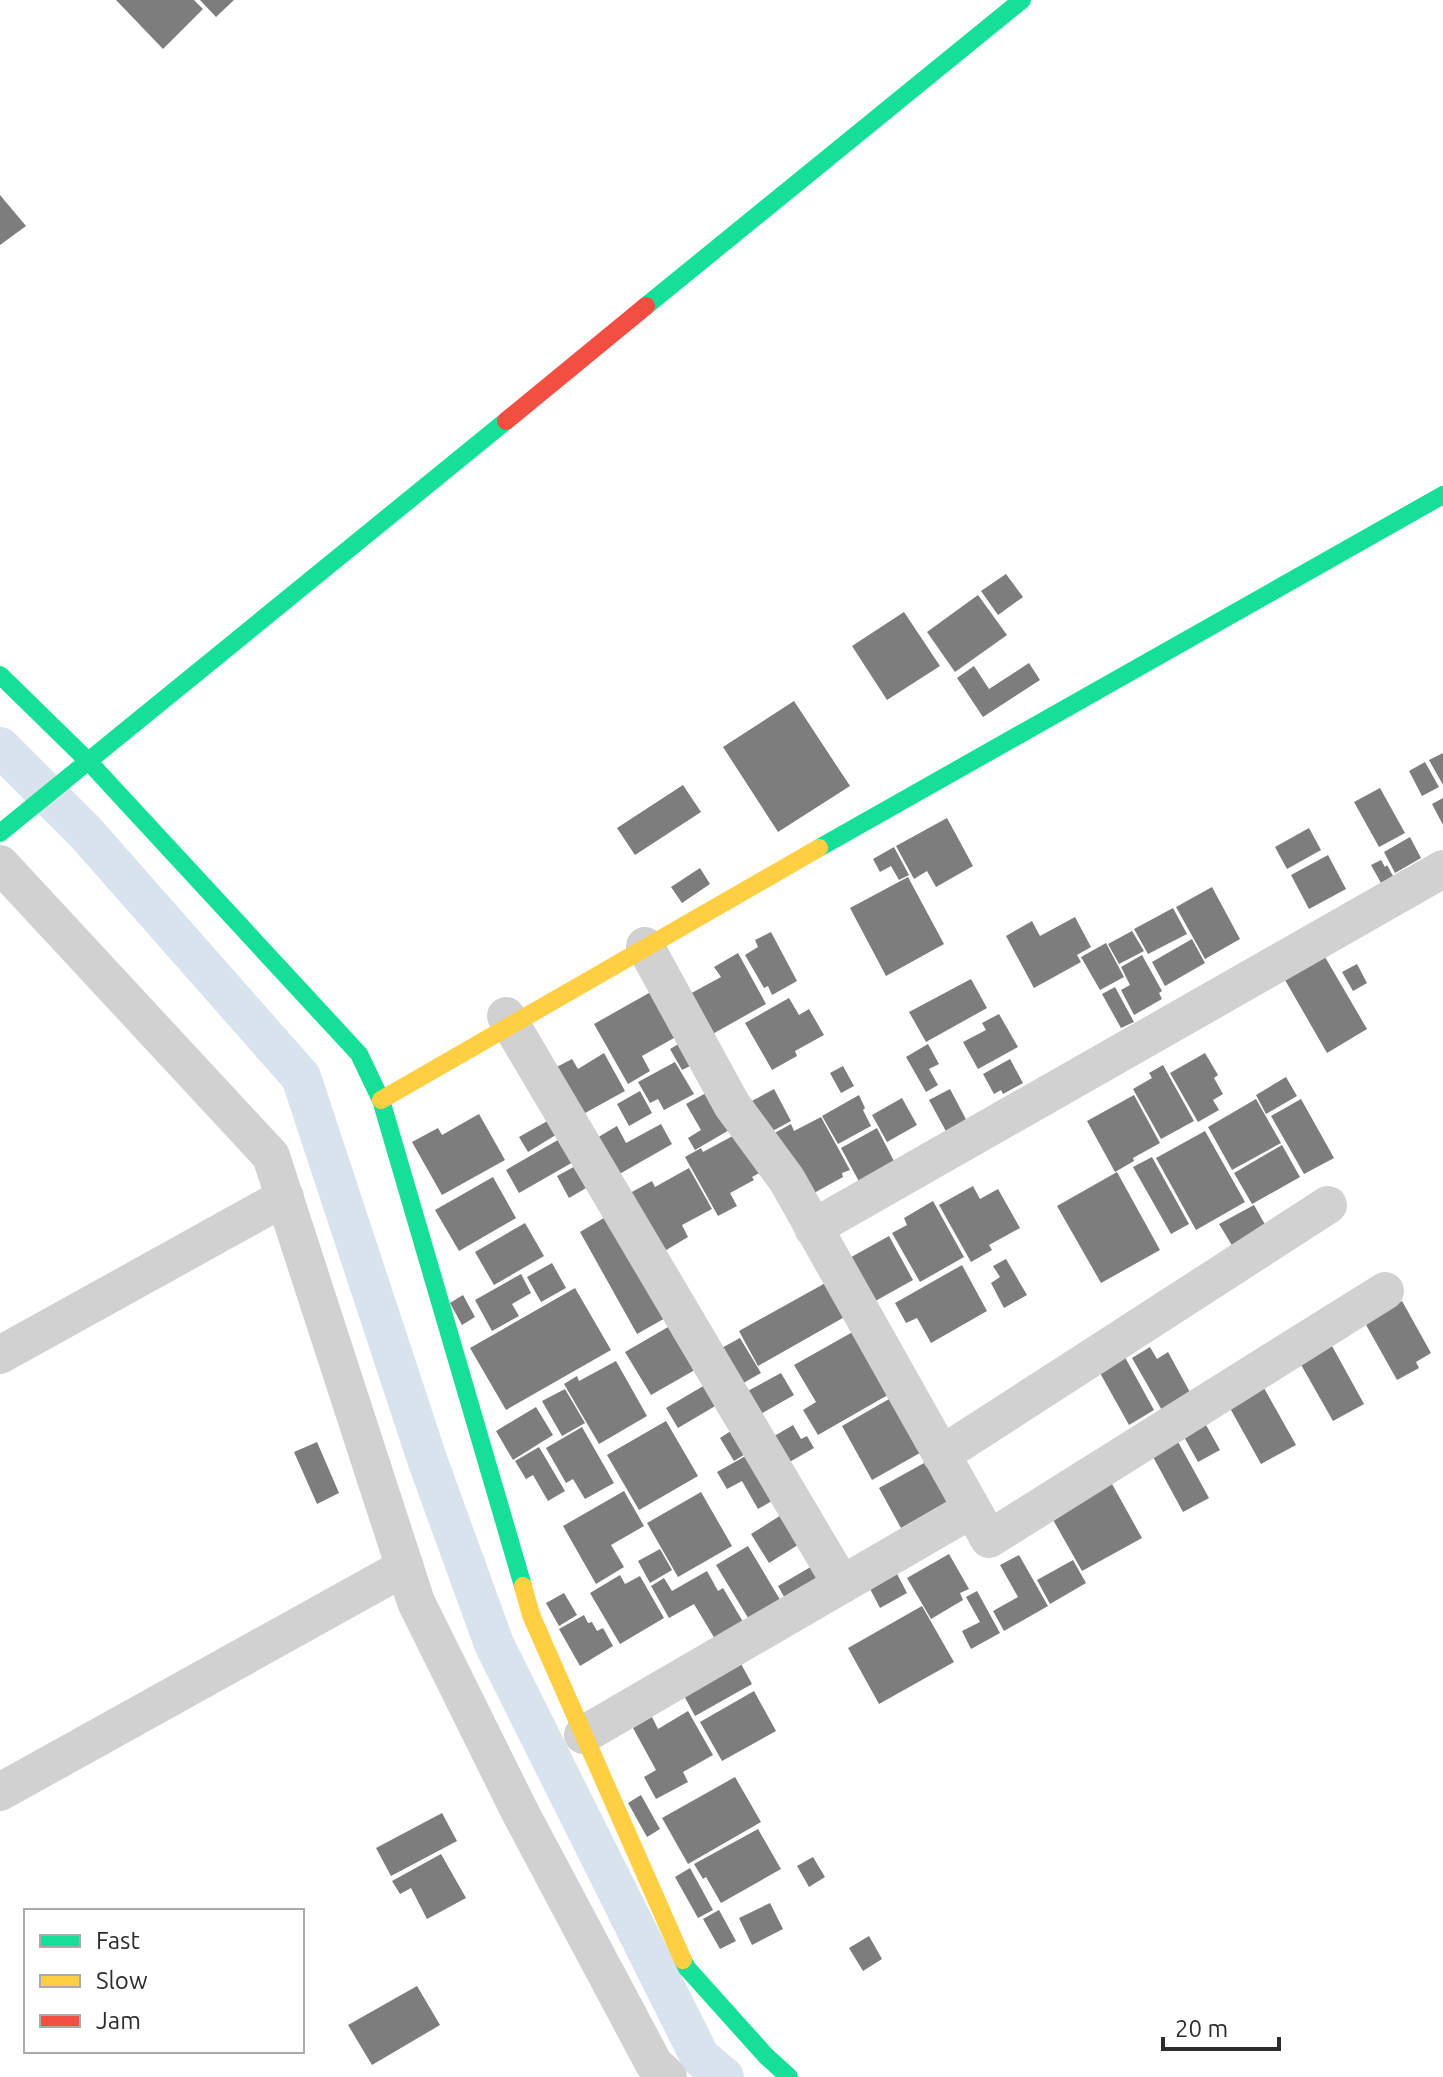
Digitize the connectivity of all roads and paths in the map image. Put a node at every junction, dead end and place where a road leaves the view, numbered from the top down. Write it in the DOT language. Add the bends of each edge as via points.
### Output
graph roads {
  1 [pos="1022,0"];
  2 [pos="1443,495"];
  3 [pos="0,675"];
  4 [pos="89,762"];
  5 [pos="1,859"];
  6 [pos="1443,869"];
  7 [pos="645,946"];
  8 [pos="508,1021"];
  9 [pos="381,1100"];
  10 [pos="285,1197"];
  11 [pos="1328,1205"];
  12 [pos="813,1228"];
  13 [pos="1385,1291"];
  14 [pos="0,1355"];
  15 [pos="941,1455"];
  16 [pos="972,1509"];
  17 [pos="405,1567"];
  18 [pos="842,1585"];
  19 [pos="583,1735"];
  20 [pos="0,1792"];
  21 [pos="668,2077"];
  22 [pos="789,2077"];
  1 -- 4 [label="street"];
  2 -- 7 [label="street"];
  3 -- 4 [label="street"];
  4 -- 5 [label="street"];
  4 -- 9 [label="street" via="359,1054"];
  5 -- 10 [label="street" via="271,1156"];
  6 -- 12 [label="street"];
  7 -- 8 [label="street"];
  7 -- 12 [label="street" via="732,1105 787,1180"];
  8 -- 9 [label="street"];
  8 -- 18 [label="street"];
  9 -- 19 [label="street" via="531,1615"];
  10 -- 14 [label="street"];
  10 -- 17 [label="street"];
  11 -- 15 [label="street"];
  12 -- 15 [label="street"];
  13 -- 16 [label="street" via="989,1539"];
  15 -- 16 [label="street"];
  16 -- 18 [label="street"];
  17 -- 20 [label="street"];
  17 -- 21 [label="street" via="416,1602 520,1812 654,2064"];
  18 -- 19 [label="street"];
  19 -- 22 [label="street" via="687,1968"];
}
